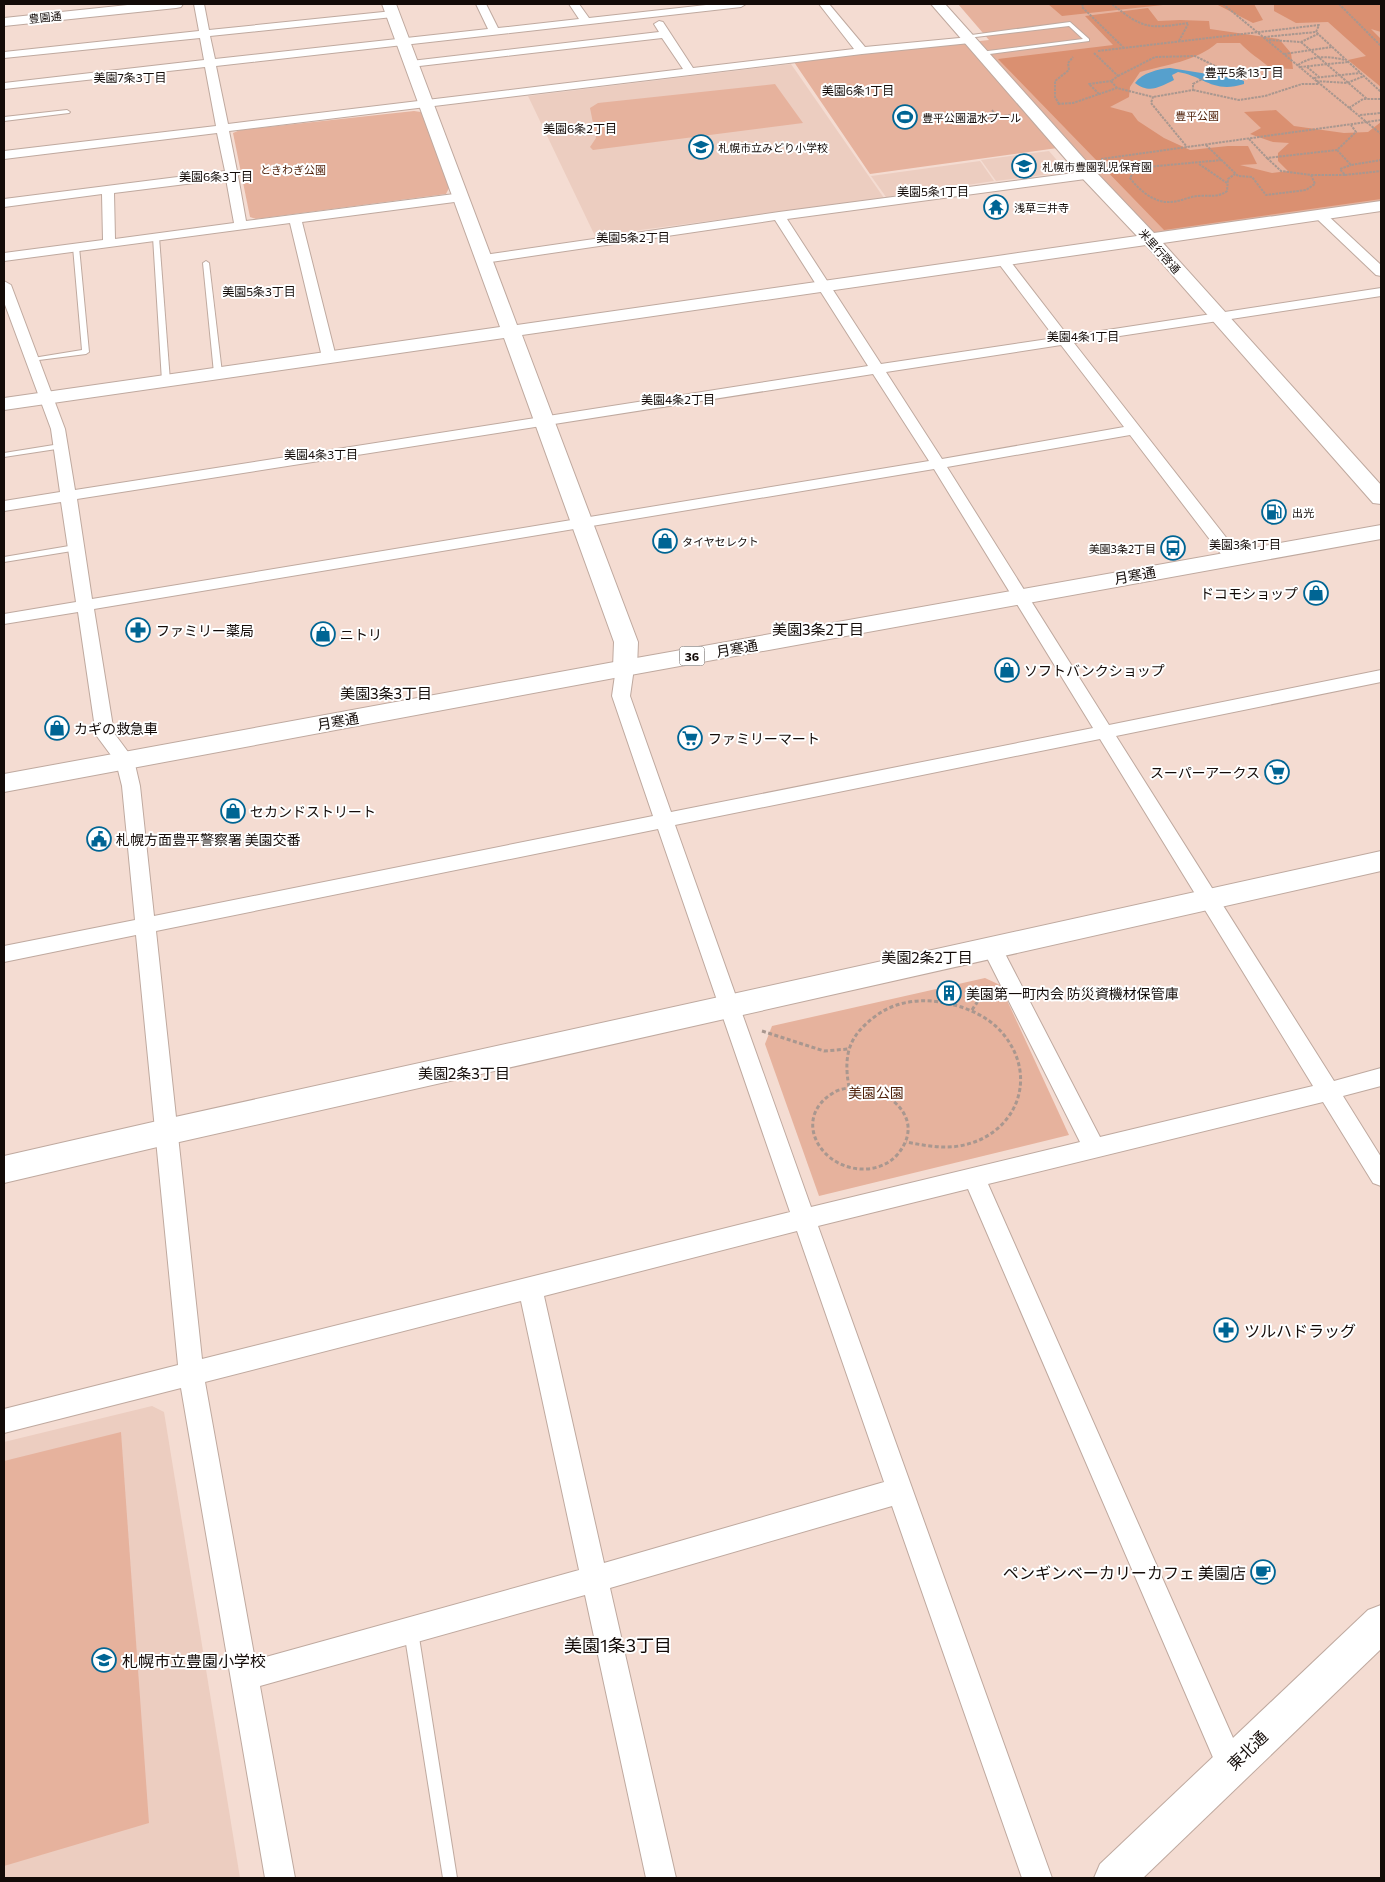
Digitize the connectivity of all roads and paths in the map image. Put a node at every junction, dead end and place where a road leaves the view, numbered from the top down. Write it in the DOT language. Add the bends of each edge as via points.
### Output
graph roads {
  1 [pos="176,4"];
  2 [pos="199,4"];
  3 [pos="481,4"];
  4 [pos="574,4"];
  5 [pos="741,4"];
  6 [pos="824,4"];
  7 [pos="938,4"];
  8 [pos="1083,4"];
  9 [pos="1112,4"];
  10 [pos="1223,4"];
  11 [pos="1339,4"];
  12 [pos="726,5"];
  13 [pos="391,9"];
  14 [pos="652,13"];
  15 [pos="586,21"];
  16 [pos="4,22"];
  17 [pos="494,32"];
  18 [pos="1258,32"];
  19 [pos="204,33"];
  20 [pos="1317,33"];
  21 [pos="665,34"];
  22 [pos="968,38"];
  23 [pos="1265,38"];
  24 [pos="402,41"];
  25 [pos="1179,41"];
  26 [pos="1301,42"];
  27 [pos="1099,46"];
  28 [pos="1381,46"];
  29 [pos="1332,47"];
  30 [pos="1125,48"];
  31 [pos="1105,50"];
  32 [pos="1310,50"];
  33 [pos="862,51"];
  34 [pos="1089,52"];
  35 [pos="1093,52"];
  36 [pos="982,53"];
  37 [pos="1284,54"];
  38 [pos="4,55"];
  39 [pos="1074,56"];
  40 [pos="1318,57"];
  41 [pos="1347,61"];
  42 [pos="210,63"];
  43 [pos="1302,63"];
  44 [pos="411,64"];
  45 [pos="1327,64"];
  46 [pos="1299,66"];
  47 [pos="1306,67"];
  48 [pos="690,72"];
  49 [pos="1360,73"];
  50 [pos="1340,75"];
  51 [pos="1118,76"];
  52 [pos="1364,76"];
  53 [pos="1313,78"];
  54 [pos="1320,78"];
  55 [pos="1316,81"];
  56 [pos="1111,82"];
  57 [pos="1326,82"];
  58 [pos="1349,83"];
  59 [pos="1320,84"];
  60 [pos="4,86"];
  61 [pos="1117,88"];
  62 [pos="1193,90"];
  63 [pos="1381,92"];
  64 [pos="1099,94"];
  65 [pos="1153,97"];
  66 [pos="1367,99"];
  67 [pos="1381,99"];
  68 [pos="425,104"];
  69 [pos="1059,104"];
  70 [pos="1349,108"];
  71 [pos="1042,109"];
  72 [pos="992,110"];
  73 [pos="67,112"];
  74 [pos="1381,113"];
  75 [pos="997,116"];
  76 [pos="1358,116"];
  77 [pos="4,119"];
  78 [pos="980,119"];
  79 [pos="1381,120"];
  80 [pos="1368,122"];
  81 [pos="1350,125"];
  82 [pos="1381,127"];
  83 [pos="223,128"];
  84 [pos="1374,128"];
  85 [pos="1381,134"];
  86 [pos="1249,139"];
  87 [pos="1206,145"];
  88 [pos="1187,148"];
  89 [pos="1337,150"];
  90 [pos="4,154"];
  91 [pos="1267,158"];
  92 [pos="1222,160"];
  93 [pos="1381,160"];
  94 [pos="1198,164"];
  95 [pos="1351,165"];
  96 [pos="1084,169"];
  97 [pos="1381,171"];
  98 [pos="232,174"];
  99 [pos="1235,174"];
  100 [pos="1311,175"];
  101 [pos="1345,175"];
  102 [pos="1228,184"];
  103 [pos="108,190"];
  104 [pos="462,197"];
  105 [pos="4,203"];
  106 [pos="1381,206"];
  107 [pos="1320,215"];
  108 [pos="779,216"];
  109 [pos="295,219"];
  110 [pos="241,226"];
  111 [pos="156,237"];
  112 [pos="1149,238"];
  113 [pos="109,243"];
  114 [pos="76,247"];
  115 [pos="4,257"];
  116 [pos="484,259"];
  117 [pos="1002,260"];
  118 [pos="206,263"];
  119 [pos="1381,272"];
  120 [pos="4,285"];
  121 [pos="824,286"];
  122 [pos="1381,292"];
  123 [pos="1219,317"];
  124 [pos="510,330"];
  125 [pos="1066,340"];
  126 [pos="329,358"];
  127 [pos="33,360"];
  128 [pos="877,370"];
  129 [pos="218,374"];
  130 [pos="166,381"];
  131 [pos="47,398"];
  132 [pos="4,404"];
  133 [pos="544,420"];
  134 [pos="1134,430"];
  135 [pos="60,446"];
  136 [pos="4,455"];
  137 [pos="938,464"];
  138 [pos="67,496"];
  139 [pos="1381,498"];
  140 [pos="4,506"];
  141 [pos="582,523"];
  142 [pos="1381,532"];
  143 [pos="75,548"];
  144 [pos="1233,558"];
  145 [pos="4,560"];
  146 [pos="1019,596"];
  147 [pos="84,605"];
  148 [pos="4,619"];
  149 [pos="626,668"];
  150 [pos="1381,676"];
  151 [pos="1104,732"];
  152 [pos="125,760"];
  153 [pos="4,783"];
  154 [pos="664,820"];
  155 [pos="1381,861"];
  156 [pos="1210,900"];
  157 [pos="145,925"];
  158 [pos="992,948"];
  159 [pos="4,954"];
  160 [pos="992,980"];
  161 [pos="729,1007"];
  162 [pos="972,1010"];
  163 [pos="762,1031"];
  164 [pos="848,1049"];
  165 [pos="1381,1077"];
  166 [pos="849,1087"];
  167 [pos="1330,1091"];
  168 [pos="166,1132"];
  169 [pos="906,1142"];
  170 [pos="1094,1148"];
  171 [pos="4,1170"];
  172 [pos="1381,1176"];
  173 [pos="974,1177"];
  174 [pos="804,1219"];
  175 [pos="530,1288"];
  176 [pos="191,1374"];
  177 [pos="4,1421"];
  178 [pos="899,1491"];
  179 [pos="595,1579"];
  180 [pos="1381,1623"];
  181 [pos="411,1630"];
  182 [pos="244,1677"];
  183 [pos="1231,1766"];
  184 [pos="280,1878"];
  185 [pos="450,1878"];
  186 [pos="661,1878"];
  187 [pos="1037,1878"];
  188 [pos="1114,1878"];
  1 -- 16 [label="main road, 豊園通"];
  2 -- 19 [label="street"];
  3 -- 17 [label="street"];
  4 -- 15 [label="street"];
  5 -- 12 [label="street"];
  6 -- 33 [label="street"];
  7 -- 22 [label="main road, 米里行啓通"];
  8 -- 30 [label="path" via="1082,7"];
  9 -- 25 [label="path" via="1143,27 1152,29 1188,23"];
  10 -- 18 [label="path"];
  11 -- 28 [label="path"];
  12 -- 14 [label="street"];
  13 -- 19 [label="street"];
  13 -- 24 [label="main road"];
  14 -- 15 [label="street"];
  14 -- 21 [label="street"];
  15 -- 17 [label="street"];
  17 -- 24 [label="street"];
  18 -- 20 [label="path" via="1320,26"];
  18 -- 23 [label="path"];
  18 -- 25 [label="path"];
  19 -- 38 [label="street"];
  19 -- 42 [label="street"];
  20 -- 23 [label="path"];
  20 -- 26 [label="path" via="1313,39"];
  20 -- 29 [label="path"];
  21 -- 44 [label="street"];
  21 -- 48 [label="street"];
  22 -- 33 [label="street"];
  22 -- 36 [label="main road, 米里行啓通"];
  22 -- 36 [label="lane" via="1070,24 1086,40"];
  23 -- 26 [label="path" via="1284,43"];
  23 -- 37 [label="path"];
  24 -- 42 [label="street"];
  24 -- 44 [label="main road"];
  25 -- 30 [label="path"];
  26 -- 32 [label="path"];
  27 -- 31 [label="path"];
  29 -- 32 [label="path"];
  29 -- 41 [label="path"];
  30 -- 31 [label="path"];
  31 -- 35 [label="path"];
  32 -- 37 [label="path"];
  32 -- 40 [label="path"];
  33 -- 48 [label="street"];
  34 -- 35 [label="path"];
  35 -- 51 [label="path"];
  36 -- 71 [label="main road, 米里行啓通"];
  37 -- 46 [label="path"];
  39 -- 69 [label="path" via="1068,62 1069,70 1055,81 1055,96"];
  40 -- 41 [label="path"];
  40 -- 43 [label="path"];
  40 -- 45 [label="path"];
  41 -- 45 [label="path"];
  41 -- 49 [label="path"];
  42 -- 60 [label="street"];
  42 -- 83 [label="street"];
  43 -- 46 [label="path"];
  43 -- 47 [label="path"];
  44 -- 68 [label="main road"];
  45 -- 47 [label="path"];
  45 -- 50 [label="path"];
  46 -- 47 [label="path"];
  46 -- 53 [label="path"];
  47 -- 54 [label="path"];
  48 -- 68 [label="street"];
  49 -- 50 [label="path"];
  49 -- 52 [label="path"];
  50 -- 54 [label="path"];
  50 -- 58 [label="path"];
  51 -- 56 [label="path"];
  51 -- 62 [label="path" via="1156,57 1167,56 1195,56 1221,69 1193,84"];
  52 -- 58 [label="path"];
  52 -- 63 [label="path"];
  53 -- 54 [label="path"];
  53 -- 55 [label="path"];
  54 -- 57 [label="path"];
  55 -- 57 [label="path"];
  55 -- 59 [label="path"];
  56 -- 61 [label="path"];
  56 -- 64 [label="path" via="1090,84"];
  57 -- 58 [label="path"];
  58 -- 66 [label="path"];
  59 -- 62 [label="path" via="1302,84 1265,96 1239,100"];
  59 -- 70 [label="path"];
  61 -- 64 [label="path"];
  61 -- 65 [label="path"];
  62 -- 65 [label="path"];
  64 -- 69 [label="path"];
  65 -- 88 [label="path" via="1151,103"];
  66 -- 67 [label="path"];
  66 -- 70 [label="path"];
  68 -- 83 [label="street"];
  68 -- 104 [label="main road"];
  69 -- 71 [label="path"];
  70 -- 76 [label="path"];
  71 -- 75 [label="path"];
  71 -- 96 [label="main road, 米里行啓通"];
  72 -- 75 [label="path"];
  73 -- 77 [label="lane"];
  74 -- 76 [label="path"];
  75 -- 78 [label="path"];
  76 -- 80 [label="path"];
  79 -- 80 [label="path"];
  80 -- 81 [label="path"];
  80 -- 84 [label="path"];
  81 -- 86 [label="path"];
  81 -- 89 [label="path" via="1356,132"];
  82 -- 84 [label="path"];
  83 -- 90 [label="street"];
  83 -- 98 [label="street"];
  84 -- 85 [label="path"];
  86 -- 87 [label="path"];
  86 -- 91 [label="path"];
  87 -- 88 [label="path"];
  87 -- 92 [label="path"];
  88 -- 96 [label="path"];
  89 -- 91 [label="path"];
  89 -- 95 [label="path"];
  91 -- 100 [label="path" via="1273,166 1288,174"];
  92 -- 94 [label="path"];
  92 -- 99 [label="path"];
  93 -- 95 [label="path"];
  94 -- 102 [label="path"];
  94 -- 102 [label="path" via="1136,168 1130,178 1135,186 1168,202 1221,196 1227,191"];
  95 -- 101 [label="path" via="1340,169"];
  96 -- 108 [label="street"];
  96 -- 112 [label="main road, 米里行啓通"];
  97 -- 101 [label="path"];
  98 -- 103 [label="street"];
  98 -- 110 [label="street"];
  99 -- 100 [label="path" via="1252,177 1266,195 1306,190 1315,184"];
  99 -- 102 [label="path" via="1228,179"];
  100 -- 101 [label="path"];
  103 -- 105 [label="street"];
  103 -- 113 [label="street"];
  104 -- 109 [label="street"];
  104 -- 116 [label="main road"];
  106 -- 107 [label="main road"];
  107 -- 112 [label="main road"];
  107 -- 119 [label="street"];
  108 -- 116 [label="street"];
  108 -- 121 [label="street"];
  109 -- 110 [label="street"];
  109 -- 126 [label="street"];
  110 -- 111 [label="street"];
  111 -- 113 [label="street"];
  111 -- 130 [label="lane"];
  112 -- 117 [label="main road"];
  112 -- 123 [label="main road, 米里行啓通"];
  113 -- 114 [label="street"];
  114 -- 115 [label="street"];
  114 -- 127 [label="lane" via="86,352"];
  116 -- 124 [label="main road"];
  117 -- 121 [label="main road"];
  117 -- 125 [label="street"];
  118 -- 129 [label="lane"];
  120 -- 127 [label="street"];
  121 -- 124 [label="main road"];
  121 -- 128 [label="street"];
  122 -- 123 [label="street"];
  123 -- 125 [label="street"];
  123 -- 139 [label="main road, 米里行啓通"];
  124 -- 126 [label="main road"];
  124 -- 133 [label="main road"];
  125 -- 128 [label="street"];
  125 -- 134 [label="street"];
  126 -- 129 [label="main road"];
  127 -- 131 [label="street"];
  128 -- 133 [label="street"];
  128 -- 137 [label="street"];
  129 -- 130 [label="main road"];
  130 -- 131 [label="main road"];
  131 -- 132 [label="main road"];
  131 -- 135 [label="street" via="58,428"];
  133 -- 138 [label="street"];
  133 -- 141 [label="main road"];
  134 -- 137 [label="street"];
  134 -- 144 [label="street"];
  135 -- 136 [label="lane"];
  135 -- 138 [label="street"];
  137 -- 141 [label="street"];
  137 -- 146 [label="street"];
  138 -- 140 [label="street"];
  138 -- 143 [label="street"];
  141 -- 147 [label="street"];
  141 -- 149 [label="main road" via="626,642"];
  142 -- 144 [label="main road, 月寒通 / 36"];
  143 -- 145 [label="lane"];
  143 -- 147 [label="street"];
  144 -- 146 [label="main road, 月寒通 / 36"];
  146 -- 149 [label="main road, 月寒通 / 36"];
  146 -- 151 [label="street"];
  147 -- 148 [label="street"];
  147 -- 152 [label="street" via="105,735"];
  149 -- 152 [label="main road, 月寒通 / 36"];
  149 -- 154 [label="street" via="621,696"];
  150 -- 151 [label="street"];
  151 -- 154 [label="street"];
  151 -- 156 [label="street"];
  152 -- 153 [label="main road, 月寒通 / 36"];
  152 -- 157 [label="street" via="131,786"];
  154 -- 157 [label="street"];
  154 -- 161 [label="street"];
  155 -- 156 [label="main road"];
  156 -- 158 [label="main road"];
  156 -- 167 [label="street"];
  157 -- 159 [label="street"];
  157 -- 168 [label="street"];
  158 -- 161 [label="main road"];
  158 -- 170 [label="street"];
  160 -- 162 [label="path"];
  161 -- 168 [label="main road"];
  161 -- 174 [label="street"];
  162 -- 164 [label="path" via="929,1000 900,1003 870,1018 856,1032"];
  162 -- 169 [label="path" via="996,1026 1012,1046 1022,1070 1021,1094 1011,1116 992,1135 966,1145 936,1148"];
  163 -- 164 [label="path" via="824,1051"];
  164 -- 166 [label="path"];
  165 -- 167 [label="street"];
  166 -- 169 [label="path" via="871,1088 893,1100 906,1120"];
  166 -- 169 [label="path" via="832,1092 814,1112 814,1137 831,1160 860,1169 876,1168 890,1162"];
  167 -- 170 [label="street"];
  167 -- 172 [label="street"];
  168 -- 171 [label="main road"];
  168 -- 176 [label="street"];
  170 -- 173 [label="street"];
  173 -- 174 [label="street"];
  173 -- 183 [label="street"];
  174 -- 175 [label="street"];
  174 -- 178 [label="street"];
  175 -- 176 [label="street"];
  175 -- 179 [label="street"];
  176 -- 177 [label="street"];
  176 -- 182 [label="street"];
  178 -- 179 [label="street"];
  178 -- 187 [label="street"];
  179 -- 181 [label="street"];
  179 -- 186 [label="street"];
  180 -- 183 [label="main road, 東北通"];
  181 -- 182 [label="street"];
  181 -- 185 [label="lane"];
  182 -- 184 [label="street"];
  183 -- 188 [label="main road, 東北通"];
}
